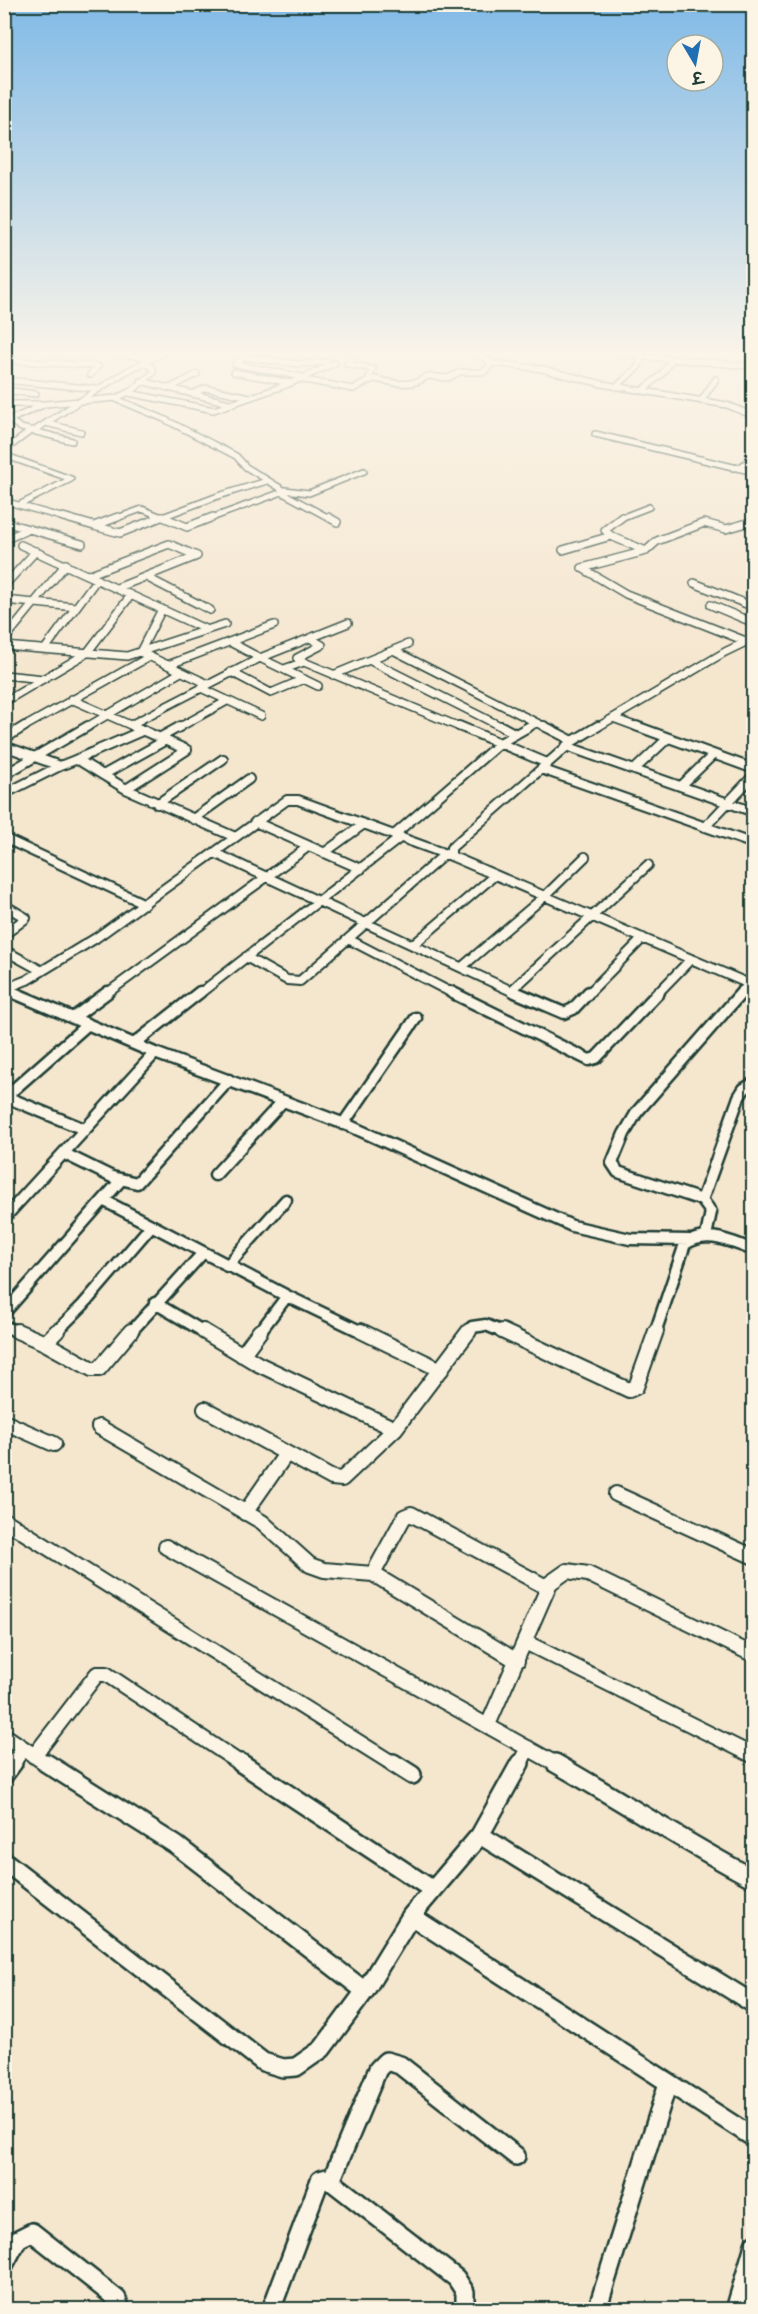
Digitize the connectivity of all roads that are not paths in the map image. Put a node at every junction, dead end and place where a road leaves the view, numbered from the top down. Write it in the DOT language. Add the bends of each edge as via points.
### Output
graph roads {
  1 [pos="27,462"];
  2 [pos="241,462"];
  3 [pos="704,462"];
  4 [pos="747,462"];
  5 [pos="728,468"];
  6 [pos="364,471"];
  7 [pos="753,472"];
  8 [pos="267,481"];
  9 [pos="284,491"];
  10 [pos="4,501"];
  11 [pos="21,506"];
  12 [pos="649,507"];
  13 [pos="14,512"];
  14 [pos="162,517"];
  15 [pos="753,521"];
  16 [pos="4,522"];
  17 [pos="337,522"];
  18 [pos="94,526"];
  19 [pos="29,529"];
  20 [pos="611,536"];
  21 [pos="4,540"];
  22 [pos="82,544"];
  23 [pos="21,545"];
  24 [pos="563,550"];
  25 [pos="36,551"];
  26 [pos="646,552"];
  27 [pos="66,564"];
  28 [pos="4,570"];
  29 [pos="18,571"];
  30 [pos="88,575"];
  31 [pos="146,577"];
  32 [pos="97,579"];
  33 [pos="694,583"];
  34 [pos="4,586"];
  35 [pos="117,588"];
  36 [pos="131,594"];
  37 [pos="4,600"];
  38 [pos="34,603"];
  39 [pos="711,605"];
  40 [pos="76,607"];
  41 [pos="753,607"];
  42 [pos="162,609"];
  43 [pos="210,610"];
  44 [pos="348,623"];
  45 [pos="753,623"];
  46 [pos="225,624"];
  47 [pos="274,625"];
  48 [pos="207,630"];
  49 [pos="310,638"];
  50 [pos="4,640"];
  51 [pos="751,641"];
  52 [pos="230,642"];
  53 [pos="408,644"];
  54 [pos="4,646"];
  55 [pos="45,649"];
  56 [pos="395,651"];
  57 [pos="140,652"];
  58 [pos="87,653"];
  59 [pos="149,657"];
  60 [pos="260,658"];
  61 [pos="371,661"];
  62 [pos="302,662"];
  63 [pos="168,665"];
  64 [pos="284,669"];
  65 [pos="181,672"];
  66 [pos="231,672"];
  67 [pos="4,675"];
  68 [pos="333,675"];
  69 [pos="44,679"];
  70 [pos="304,679"];
  71 [pos="204,686"];
  72 [pos="318,686"];
  73 [pos="72,699"];
  74 [pos="227,700"];
  75 [pos="4,702"];
  76 [pos="107,713"];
  77 [pos="261,716"];
  78 [pos="612,718"];
  79 [pos="536,723"];
  80 [pos="132,724"];
  81 [pos="144,730"];
  82 [pos="516,734"];
  83 [pos="668,738"];
  84 [pos="4,739"];
  85 [pos="164,739"];
  86 [pos="500,743"];
  87 [pos="569,744"];
  88 [pos="4,746"];
  89 [pos="713,755"];
  90 [pos="38,757"];
  91 [pos="223,759"];
  92 [pos="75,760"];
  93 [pos="60,766"];
  94 [pos="544,766"];
  95 [pos="753,769"];
  96 [pos="634,770"];
  97 [pos="4,775"];
  98 [pos="103,775"];
  99 [pos="753,775"];
  100 [pos="249,779"];
  101 [pos="681,786"];
  102 [pos="126,789"];
  103 [pos="6,791"];
  104 [pos="728,803"];
  105 [pos="158,804"];
  106 [pos="753,812"];
  107 [pos="193,819"];
  108 [pos="255,822"];
  109 [pos="364,824"];
  110 [pos="705,827"];
  111 [pos="398,836"];
  112 [pos="235,837"];
  113 [pos="4,838"];
  114 [pos="753,844"];
  115 [pos="309,846"];
  116 [pos="215,853"];
  117 [pos="324,853"];
  118 [pos="448,855"];
  119 [pos="585,857"];
  120 [pos="648,865"];
  121 [pos="361,869"];
  122 [pos="495,875"];
  123 [pos="267,876"];
  124 [pos="545,896"];
  125 [pos="320,902"];
  126 [pos="145,904"];
  127 [pos="4,905"];
  128 [pos="592,915"];
  129 [pos="365,922"];
  130 [pos="4,935"];
  131 [pos="643,938"];
  132 [pos="348,939"];
  133 [pos="413,945"];
  134 [pos="4,950"];
  135 [pos="246,957"];
  136 [pos="691,959"];
  137 [pos="462,967"];
  138 [pos="42,971"];
  139 [pos="751,985"];
  140 [pos="4,989"];
  141 [pos="512,990"];
  142 [pos="73,1018"];
  143 [pos="416,1018"];
  144 [pos="88,1024"];
  145 [pos="134,1044"];
  146 [pos="155,1053"];
  147 [pos="229,1080"];
  148 [pos="753,1083"];
  149 [pos="5,1097"];
  150 [pos="283,1101"];
  151 [pos="343,1124"];
  152 [pos="84,1129"];
  153 [pos="65,1154"];
  154 [pos="214,1175"];
  155 [pos="121,1180"];
  156 [pos="286,1200"];
  157 [pos="702,1200"];
  158 [pos="105,1201"];
  159 [pos="5,1218"];
  160 [pos="151,1226"];
  161 [pos="706,1236"];
  162 [pos="690,1239"];
  163 [pos="753,1250"];
  164 [pos="202,1254"];
  165 [pos="227,1266"];
  166 [pos="287,1296"];
  167 [pos="154,1303"];
  168 [pos="4,1313"];
  169 [pos="4,1326"];
  170 [pos="45,1342"];
  171 [pos="242,1355"];
  172 [pos="441,1370"];
  173 [pos="205,1409"];
  174 [pos="4,1422"];
  175 [pos="99,1427"];
  176 [pos="395,1429"];
  177 [pos="54,1444"];
  178 [pos="286,1454"];
  179 [pos="616,1494"];
  180 [pos="245,1513"];
  181 [pos="4,1520"];
  182 [pos="166,1546"];
  183 [pos="753,1557"];
  184 [pos="373,1574"];
  185 [pos="548,1588"];
  186 [pos="525,1642"];
  187 [pos="753,1655"];
  188 [pos="517,1661"];
  189 [pos="488,1725"];
  190 [pos="4,1735"];
  191 [pos="528,1748"];
  192 [pos="28,1752"];
  193 [pos="753,1756"];
  194 [pos="4,1775"];
  195 [pos="412,1775"];
  196 [pos="480,1835"];
  197 [pos="4,1861"];
  198 [pos="753,1880"];
  199 [pos="433,1890"];
  200 [pos="411,1916"];
  201 [pos="365,1991"];
  202 [pos="753,2004"];
  203 [pos="668,2083"];
  204 [pos="753,2138"];
  205 [pos="516,2156"];
  206 [pos="332,2181"];
  207 [pos="753,2245"];
  208 [pos="4,2265"];
  209 [pos="121,2310"];
  210 [pos="271,2310"];
  211 [pos="465,2310"];
  212 [pos="597,2310"];
  213 [pos="735,2310"];
  1 -- 11 [label="street" via="71,479"];
  2 -- 8 [label="street"];
  3 -- 5 [label="street"];
  4 -- 5 [label="street"];
  5 -- 7 [label="street"];
  6 -- 9 [label="street" via="309,493"];
  8 -- 9 [label="street"];
  8 -- 14 [label="street"];
  9 -- 14 [label="street" via="189,527"];
  9 -- 17 [label="street"];
  10 -- 11 [label="street"];
  11 -- 13 [label="street"];
  11 -- 18 [label="street"];
  12 -- 20 [label="street" via="618,519 605,530"];
  14 -- 18 [label="street" via="120,533"];
  14 -- 18 [label="street" via="140,509"];
  15 -- 26 [label="street" via="726,529 704,523 657,541"];
  16 -- 19 [label="street"];
  19 -- 21 [label="street"];
  19 -- 22 [label="street"];
  20 -- 24 [label="street"];
  20 -- 26 [label="street"];
  23 -- 25 [label="street"];
  25 -- 27 [label="street"];
  25 -- 29 [label="street"];
  26 -- 51 [label="street" via="582,569 626,594"];
  27 -- 30 [label="street"];
  27 -- 38 [label="street"];
  28 -- 29 [label="street"];
  29 -- 34 [label="street"];
  30 -- 31 [label="street" via="169,544 197,556"];
  30 -- 32 [label="street"];
  31 -- 35 [label="street"];
  31 -- 43 [label="street"];
  32 -- 35 [label="street"];
  32 -- 40 [label="street"];
  33 -- 41 [label="street"];
  35 -- 36 [label="street"];
  36 -- 42 [label="street"];
  36 -- 58 [label="street"];
  37 -- 38 [label="street"];
  38 -- 40 [label="street"];
  38 -- 50 [label="street"];
  39 -- 45 [label="street"];
  40 -- 55 [label="street"];
  42 -- 48 [label="street"];
  42 -- 57 [label="street"];
  44 -- 49 [label="street"];
  46 -- 48 [label="street"];
  47 -- 52 [label="street"];
  48 -- 57 [label="street"];
  49 -- 60 [label="street"];
  49 -- 62 [label="street" via="322,645 297,658"];
  51 -- 78 [label="street"];
  52 -- 60 [label="street"];
  52 -- 63 [label="street"];
  53 -- 56 [label="street"];
  54 -- 55 [label="street"];
  55 -- 58 [label="street"];
  56 -- 61 [label="street"];
  56 -- 79 [label="street"];
  57 -- 58 [label="street" via="123,656"];
  57 -- 59 [label="street"];
  58 -- 69 [label="street"];
  59 -- 63 [label="street"];
  59 -- 73 [label="street"];
  60 -- 64 [label="street"];
  60 -- 66 [label="street"];
  61 -- 68 [label="street"];
  61 -- 82 [label="street"];
  62 -- 64 [label="street"];
  62 -- 68 [label="street"];
  63 -- 65 [label="street"];
  64 -- 70 [label="street"];
  65 -- 71 [label="street"];
  65 -- 76 [label="street"];
  66 -- 70 [label="street" via="271,693"];
  66 -- 71 [label="street"];
  67 -- 69 [label="street"];
  68 -- 86 [label="street"];
  69 -- 75 [label="street"];
  70 -- 72 [label="street"];
  71 -- 74 [label="street"];
  71 -- 80 [label="street"];
  73 -- 76 [label="street"];
  73 -- 84 [label="street"];
  74 -- 77 [label="street"];
  74 -- 85 [label="street"];
  76 -- 80 [label="street"];
  76 -- 90 [label="street"];
  78 -- 83 [label="street"];
  78 -- 87 [label="street"];
  79 -- 82 [label="street"];
  79 -- 87 [label="street"];
  80 -- 81 [label="street"];
  81 -- 85 [label="street"];
  81 -- 92 [label="street"];
  82 -- 86 [label="street"];
  83 -- 89 [label="street"];
  83 -- 96 [label="street"];
  85 -- 98 [label="street"];
  85 -- 102 [label="street" via="186,752"];
  86 -- 94 [label="street"];
  86 -- 111 [label="street"];
  87 -- 94 [label="street"];
  87 -- 96 [label="street"];
  88 -- 90 [label="street"];
  89 -- 95 [label="street"];
  89 -- 101 [label="street"];
  90 -- 93 [label="street"];
  90 -- 97 [label="street"];
  91 -- 105 [label="street"];
  92 -- 93 [label="street"];
  92 -- 98 [label="street"];
  93 -- 103 [label="street"];
  94 -- 110 [label="street"];
  94 -- 118 [label="street"];
  96 -- 101 [label="street"];
  98 -- 102 [label="street"];
  99 -- 104 [label="street"];
  100 -- 107 [label="street"];
  101 -- 104 [label="street"];
  102 -- 105 [label="street"];
  104 -- 106 [label="street"];
  104 -- 110 [label="street"];
  105 -- 107 [label="street"];
  107 -- 112 [label="street"];
  108 -- 109 [label="street" via="293,799"];
  108 -- 112 [label="street"];
  108 -- 115 [label="street"];
  109 -- 111 [label="street"];
  109 -- 117 [label="street"];
  110 -- 114 [label="street"];
  111 -- 118 [label="street"];
  111 -- 121 [label="street"];
  112 -- 116 [label="street"];
  113 -- 126 [label="street"];
  115 -- 117 [label="street"];
  115 -- 123 [label="street"];
  116 -- 123 [label="street"];
  116 -- 126 [label="street"];
  117 -- 121 [label="street"];
  118 -- 122 [label="street"];
  118 -- 129 [label="street"];
  119 -- 124 [label="street"];
  120 -- 128 [label="street"];
  121 -- 125 [label="street"];
  122 -- 124 [label="street"];
  122 -- 133 [label="street"];
  123 -- 125 [label="street"];
  123 -- 142 [label="street"];
  124 -- 128 [label="street"];
  124 -- 137 [label="street"];
  125 -- 129 [label="street"];
  125 -- 135 [label="street"];
  126 -- 138 [label="street"];
  127 -- 130 [label="street" via="26,918"];
  128 -- 131 [label="street"];
  128 -- 141 [label="street"];
  129 -- 132 [label="street"];
  129 -- 133 [label="street"];
  131 -- 136 [label="street"];
  131 -- 141 [label="street" via="570,1012 557,1012"];
  132 -- 135 [label="street" via="297,982"];
  132 -- 136 [label="street" via="589,1059 596,1058"];
  133 -- 137 [label="street"];
  134 -- 138 [label="street"];
  135 -- 145 [label="street"];
  136 -- 139 [label="street"];
  137 -- 141 [label="street"];
  138 -- 140 [label="street"];
  139 -- 157 [label="street" via="637,1112 612,1163 618,1172"];
  140 -- 142 [label="street"];
  142 -- 144 [label="street"];
  143 -- 151 [label="street"];
  144 -- 145 [label="street"];
  144 -- 149 [label="street"];
  145 -- 146 [label="street"];
  146 -- 147 [label="street"];
  146 -- 152 [label="street"];
  147 -- 150 [label="street"];
  147 -- 155 [label="street" via="144,1178 130,1184"];
  148 -- 157 [label="street" via="739,1097"];
  149 -- 152 [label="street"];
  150 -- 151 [label="street"];
  150 -- 154 [label="street"];
  151 -- 162 [label="street" via="591,1233 666,1242"];
  152 -- 153 [label="street"];
  153 -- 155 [label="street"];
  153 -- 159 [label="street"];
  155 -- 158 [label="street"];
  156 -- 165 [label="street"];
  157 -- 161 [label="street" via="712,1210"];
  158 -- 160 [label="street"];
  158 -- 168 [label="street"];
  160 -- 164 [label="street"];
  160 -- 170 [label="street" via="83,1305"];
  161 -- 162 [label="street"];
  161 -- 163 [label="street"];
  162 -- 172 [label="street" via="681,1251 640,1379 633,1389 486,1325 472,1327"];
  164 -- 165 [label="street"];
  164 -- 167 [label="street"];
  165 -- 166 [label="street"];
  166 -- 171 [label="street"];
  166 -- 172 [label="street"];
  167 -- 170 [label="street" via="99,1369 92,1369"];
  167 -- 171 [label="street"];
  169 -- 170 [label="street"];
  171 -- 176 [label="street"];
  172 -- 176 [label="street"];
  173 -- 178 [label="street"];
  174 -- 177 [label="street"];
  175 -- 180 [label="street"];
  176 -- 178 [label="street" via="338,1480"];
  178 -- 180 [label="street"];
  179 -- 183 [label="street"];
  180 -- 184 [label="street" via="271,1529 310,1565"];
  181 -- 195 [label="street"];
  182 -- 189 [label="street"];
  184 -- 185 [label="street" via="404,1517 411,1514"];
  184 -- 188 [label="street"];
  185 -- 186 [label="street"];
  185 -- 187 [label="street" via="564,1571 588,1574"];
  186 -- 188 [label="street"];
  186 -- 193 [label="street"];
  188 -- 189 [label="street"];
  189 -- 191 [label="street"];
  190 -- 192 [label="street"];
  191 -- 196 [label="street"];
  191 -- 198 [label="street"];
  192 -- 194 [label="street"];
  192 -- 199 [label="street" via="97,1674 106,1674"];
  192 -- 201 [label="street" via="176,1845"];
  196 -- 199 [label="street"];
  196 -- 202 [label="street"];
  197 -- 201 [label="street" via="263,2062 283,2068 296,2067 310,2059 322,2049"];
  199 -- 200 [label="street"];
  200 -- 201 [label="street"];
  200 -- 203 [label="street"];
  203 -- 204 [label="street"];
  203 -- 212 [label="street"];
  205 -- 206 [label="street" via="400,2065 386,2061 378,2069"];
  206 -- 210 [label="street" via="320,2180"];
  206 -- 211 [label="street" via="456,2278 466,2296"];
  207 -- 213 [label="street"];
  208 -- 209 [label="street" via="20,2236 32,2232 117,2299"];
}
